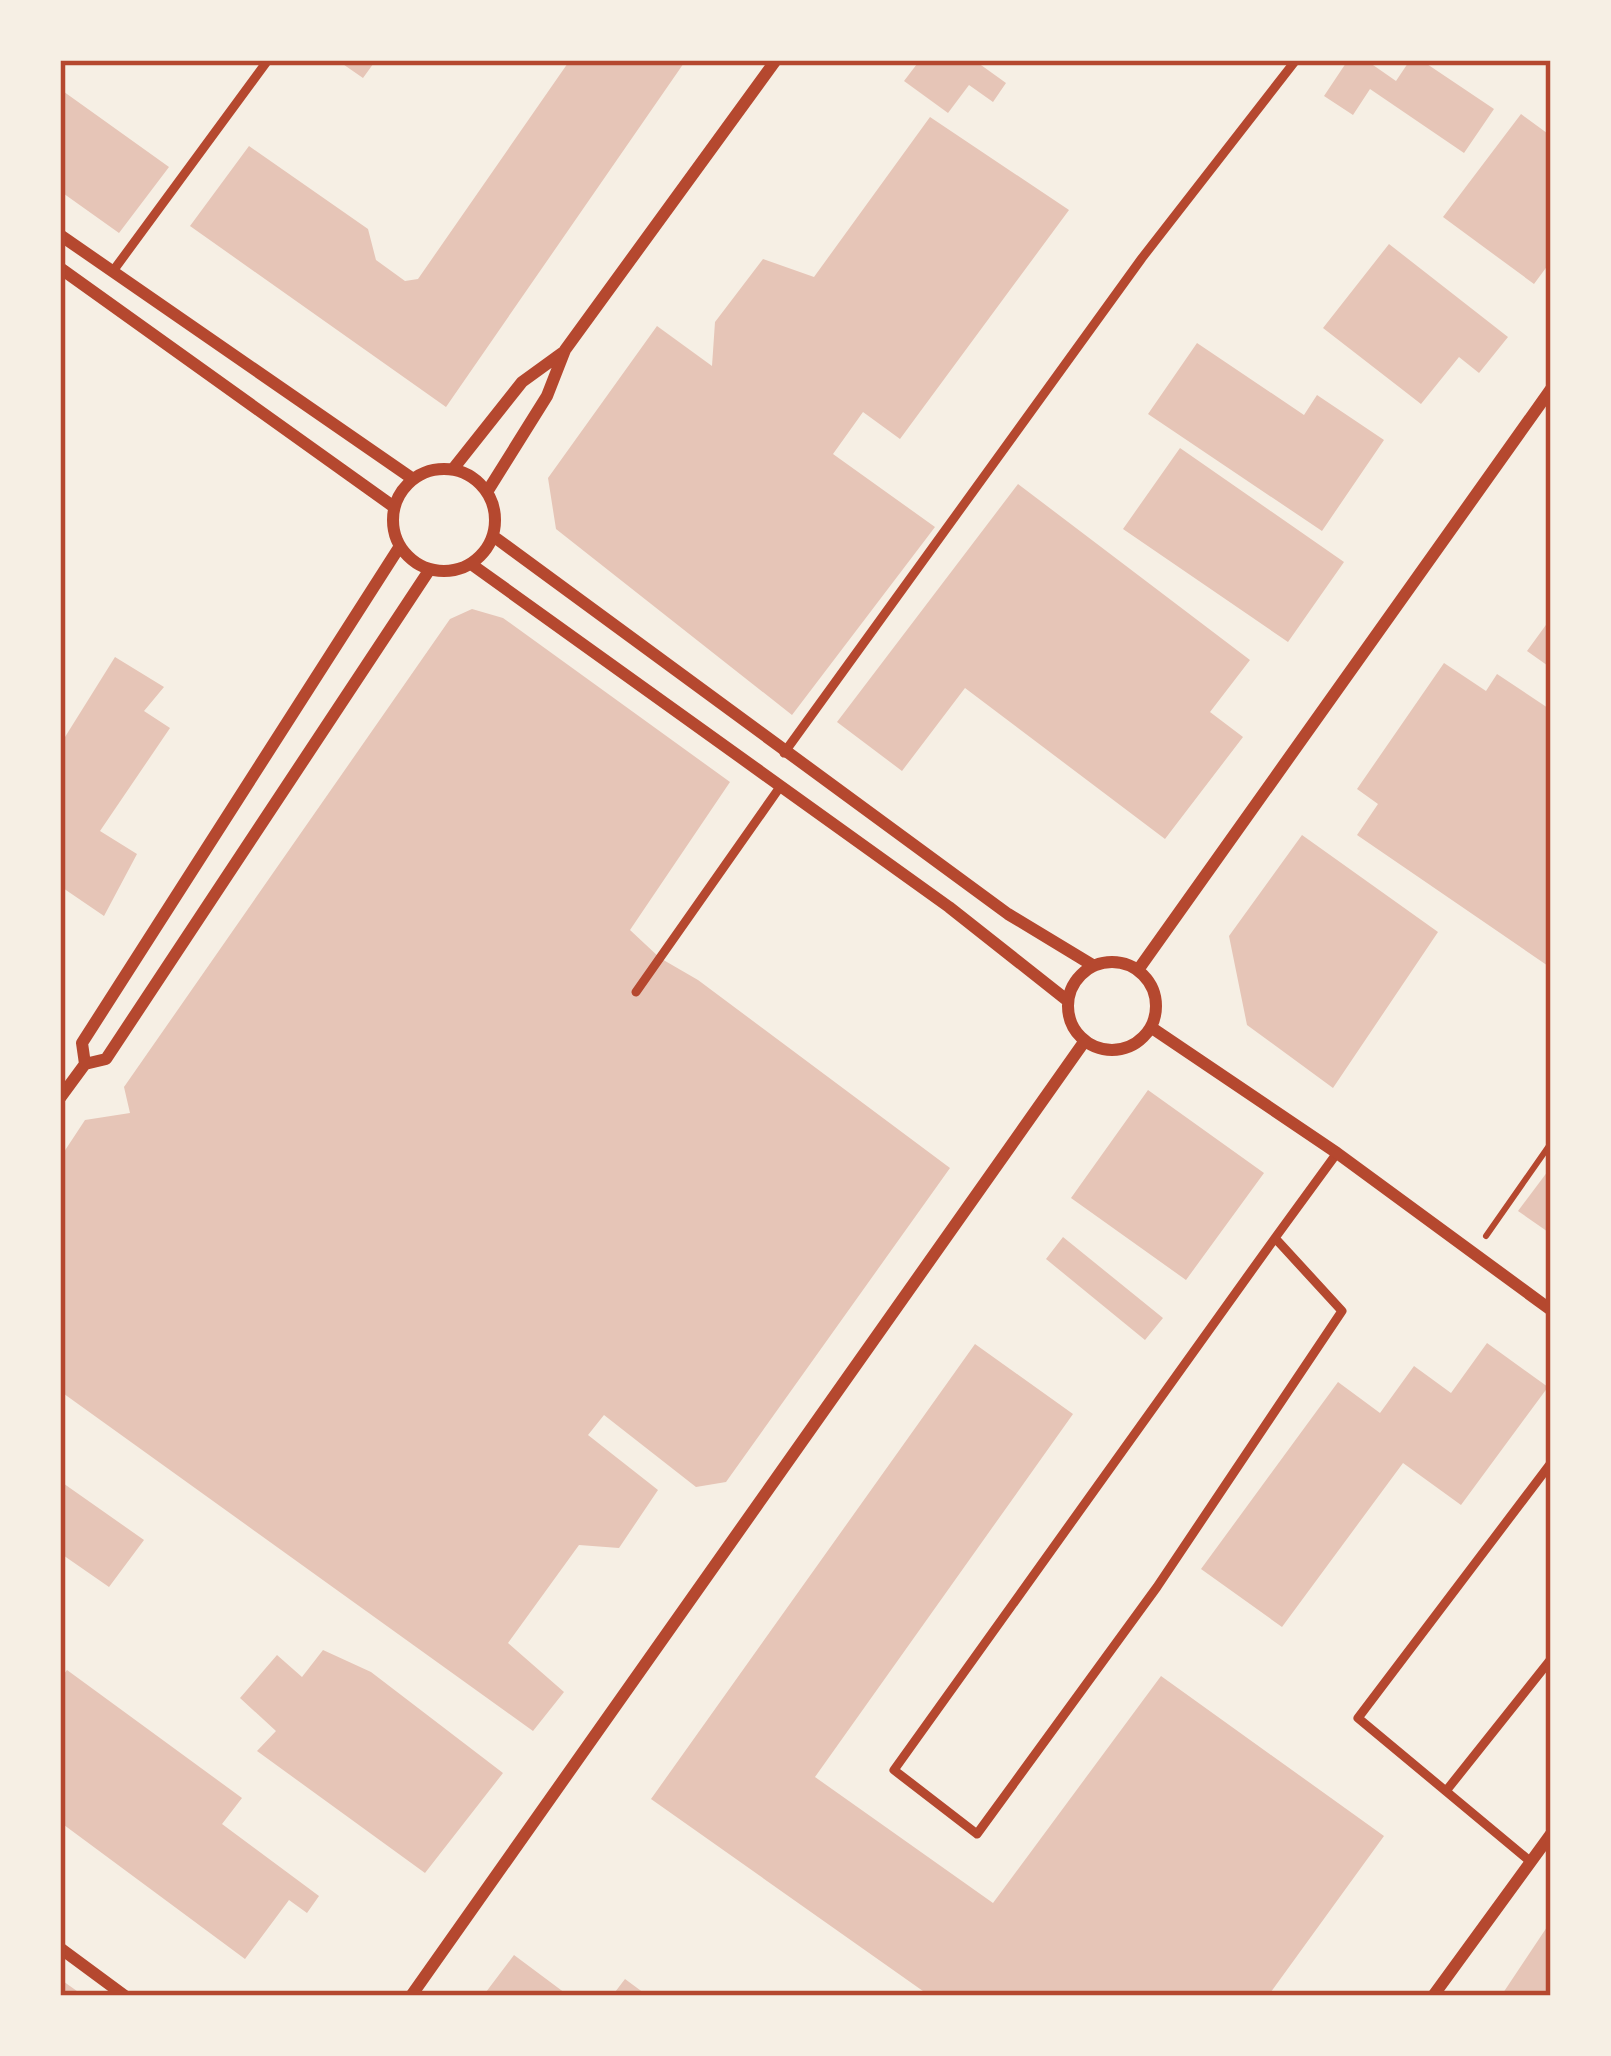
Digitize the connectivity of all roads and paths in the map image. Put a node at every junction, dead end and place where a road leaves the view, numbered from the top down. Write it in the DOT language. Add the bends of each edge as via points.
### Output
graph roads {
  1 [pos="268,60"];
  2 [pos="776,60"];
  3 [pos="1296,60"];
  4 [pos="60,235"];
  5 [pos="60,268"];
  6 [pos="113,271"];
  7 [pos="565,350"];
  8 [pos="1551,389"];
  9 [pos="453,469"];
  10 [pos="413,479"];
  11 [pos="488,493"];
  12 [pos="394,507"];
  13 [pos="493,536"];
  14 [pos="400,546"];
  15 [pos="471,564"];
  16 [pos="430,569"];
  17 [pos="784,753"];
  18 [pos="780,787"];
  19 [pos="1094,966"];
  20 [pos="1138,970"];
  21 [pos="636,992"];
  22 [pos="1067,1001"];
  23 [pos="1152,1028"];
  24 [pos="1084,1042"];
  25 [pos="85,1064"];
  26 [pos="60,1098"];
  27 [pos="1551,1143"];
  28 [pos="1337,1153"];
  29 [pos="1275,1238"];
  30 [pos="1474,1254"];
  31 [pos="1551,1310"];
  32 [pos="1551,1463"];
  33 [pos="1551,1659"];
  34 [pos="1446,1791"];
  35 [pos="1551,1834"];
  36 [pos="1531,1862"];
  37 [pos="60,1948"];
  38 [pos="125,1996"];
  39 [pos="410,1996"];
  40 [pos="1433,1996"];
  1 -- 6 [label="lane"];
  2 -- 7 [label="street"];
  3 -- 17 [label="lane" via="1142,258"];
  4 -- 6 [label="street"];
  5 -- 12 [label="street"];
  6 -- 10 [label="street"];
  7 -- 9 [label="street" via="522,382"];
  7 -- 11 [label="street" via="548,396"];
  8 -- 20 [label="street"];
  9 -- 10 [label="street"];
  9 -- 11 [label="street"];
  10 -- 12 [label="street"];
  11 -- 13 [label="street"];
  12 -- 14 [label="street"];
  13 -- 15 [label="street"];
  13 -- 17 [label="street"];
  14 -- 16 [label="street"];
  14 -- 25 [label="street" via="82,1043"];
  15 -- 16 [label="street"];
  15 -- 18 [label="street"];
  16 -- 25 [label="street" via="106,1059"];
  17 -- 19 [label="street"];
  18 -- 21 [label="lane"];
  18 -- 22 [label="street"];
  19 -- 20 [label="street"];
  19 -- 22 [label="street"];
  20 -- 23 [label="street" via="1156,996"];
  22 -- 24 [label="street"];
  23 -- 24 [label="street" via="1129,1048"];
  23 -- 28 [label="street"];
  24 -- 39 [label="street"];
  25 -- 26 [label="street"];
  27 -- 30 [label="path"];
  28 -- 29 [label="lane"];
  28 -- 30 [label="street"];
  29 -- 29 [label="lane" via="1342,1311 1157,1587 977,1834 894,1770"];
  30 -- 31 [label="street"];
  32 -- 34 [label="lane" via="1358,1718"];
  33 -- 34 [label="lane"];
  34 -- 36 [label="lane"];
  35 -- 36 [label="street"];
  36 -- 40 [label="street"];
  37 -- 38 [label="street"];
}
